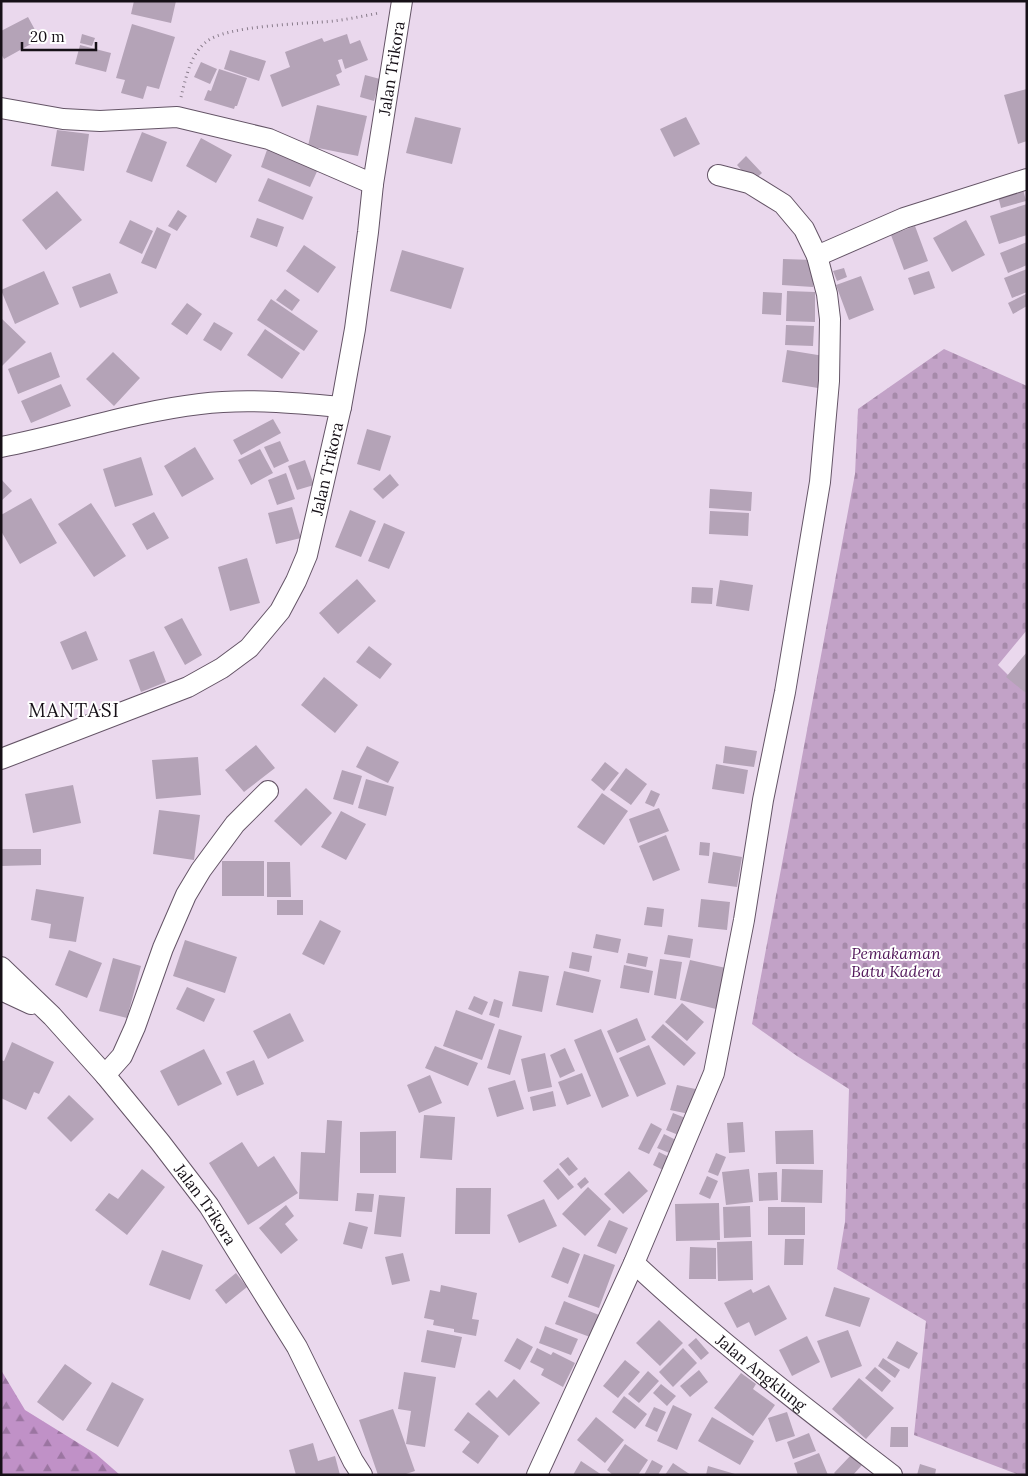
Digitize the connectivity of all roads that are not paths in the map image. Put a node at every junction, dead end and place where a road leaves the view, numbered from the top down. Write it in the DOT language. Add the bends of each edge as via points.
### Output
graph roads {
  1 [pos="401,5"];
  2 [pos="1,108"];
  3 [pos="718,175"];
  4 [pos="1027,179"];
  5 [pos="373,184"];
  6 [pos="817,256"];
  7 [pos="341,408"];
  8 [pos="1,447"];
  9 [pos="1,759"];
  10 [pos="268,791"];
  11 [pos="1,967"];
  12 [pos="1,990"];
  13 [pos="52,1016"];
  14 [pos="105,1076"];
  15 [pos="634,1263"];
  16 [pos="362,1475"];
  17 [pos="537,1475"];
  18 [pos="892,1475"];
  1 -- 5 [label="street, Jalan Trikora"];
  2 -- 5 [label="street" via="63,119 100,121 177,116 268,139"];
  3 -- 6 [label="street" via="749,183 783,204 804,229"];
  4 -- 6 [label="street" via="904,218"];
  5 -- 7 [label="street, Jalan Trikora" via="355,329"];
  6 -- 15 [label="street" via="830,319 829,381 820,482 744,920 714,1073"];
  7 -- 8 [label="street" via="258,400 202,404 158,410"];
  7 -- 9 [label="street, Jalan Trikora" via="307,555 280,611 249,648 188,687"];
  10 -- 14 [label="street" via="235,824 186,896 122,1056"];
  11 -- 13 [label="street, Jalan Trikora"];
  12 -- 13 [label="street"];
  13 -- 14 [label="street, Jalan Trikora"];
  14 -- 16 [label="street, Jalan Trikora" via="209,1206 298,1347"];
  15 -- 17 [label="street"];
  15 -- 18 [label="street, Jalan Angklung" via="671,1297"];
}
